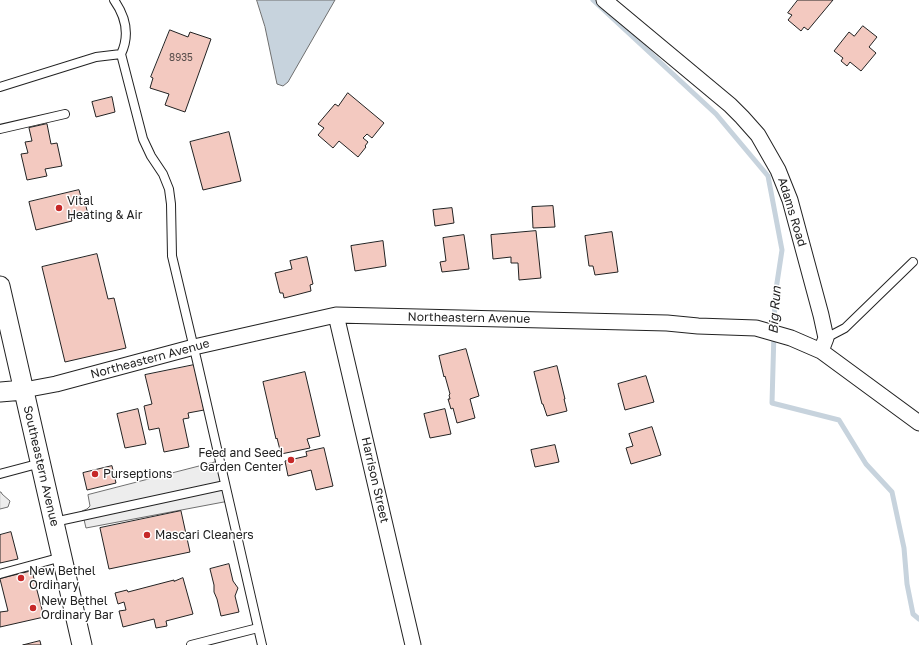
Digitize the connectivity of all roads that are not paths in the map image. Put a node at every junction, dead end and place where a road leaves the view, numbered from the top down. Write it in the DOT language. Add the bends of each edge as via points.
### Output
graph roads {
  1 [pos="114,0"];
  2 [pos="604,0"];
  3 [pos="121,54"];
  4 [pos="0,87"];
  5 [pos="65,114"];
  6 [pos="0,129"];
  7 [pos="913,262"];
  8 [pos="0,286"];
  9 [pos="336,315"];
  10 [pos="824,345"];
  11 [pos="194,347"];
  12 [pos="24,390"];
  13 [pos="0,392"];
  14 [pos="919,423"];
  15 [pos="41,463"];
  16 [pos="0,474"];
  17 [pos="225,485"];
  18 [pos="54,522"];
  19 [pos="62,557"];
  20 [pos="0,574"];
  21 [pos="258,628"];
  22 [pos="82,645"];
  23 [pos="191,645"];
  24 [pos="262,645"];
  25 [pos="413,645"];
  1 -- 3 [label="lane" via="125,22 125,46"];
  2 -- 10 [label="street, Adams Road" via="730,105 758,135 778,170 793,208 821,315"];
  3 -- 4 [label="lane" via="96,57"];
  3 -- 11 [label="lane" via="143,139 169,189 172,256"];
  5 -- 6 [label="lane"];
  7 -- 10 [label="lane"];
  8 -- 12 [label="street, Southeastern Avenue"];
  9 -- 10 [label="street, Northeastern Avenue" via="655,322 756,328"];
  9 -- 11 [label="street, Northeastern Avenue"];
  9 -- 25 [label="street, Harrison Street"];
  10 -- 14 [label="street, Northeastern Avenue"];
  11 -- 12 [label="street, Northeastern Avenue" via="56,384"];
  11 -- 17 [label="lane"];
  12 -- 13 [label="street, Northeastern Avenue"];
  12 -- 15 [label="street, Southeastern Avenue"];
  15 -- 16 [label="lane"];
  15 -- 18 [label="street, Southeastern Avenue"];
  17 -- 18 [label="lane"];
  17 -- 21 [label="lane"];
  18 -- 19 [label="street, Southeastern Avenue"];
  19 -- 20 [label="lane"];
  19 -- 22 [label="street, Southeastern Avenue"];
  21 -- 23 [label="lane"];
  21 -- 24 [label="lane"];
}
